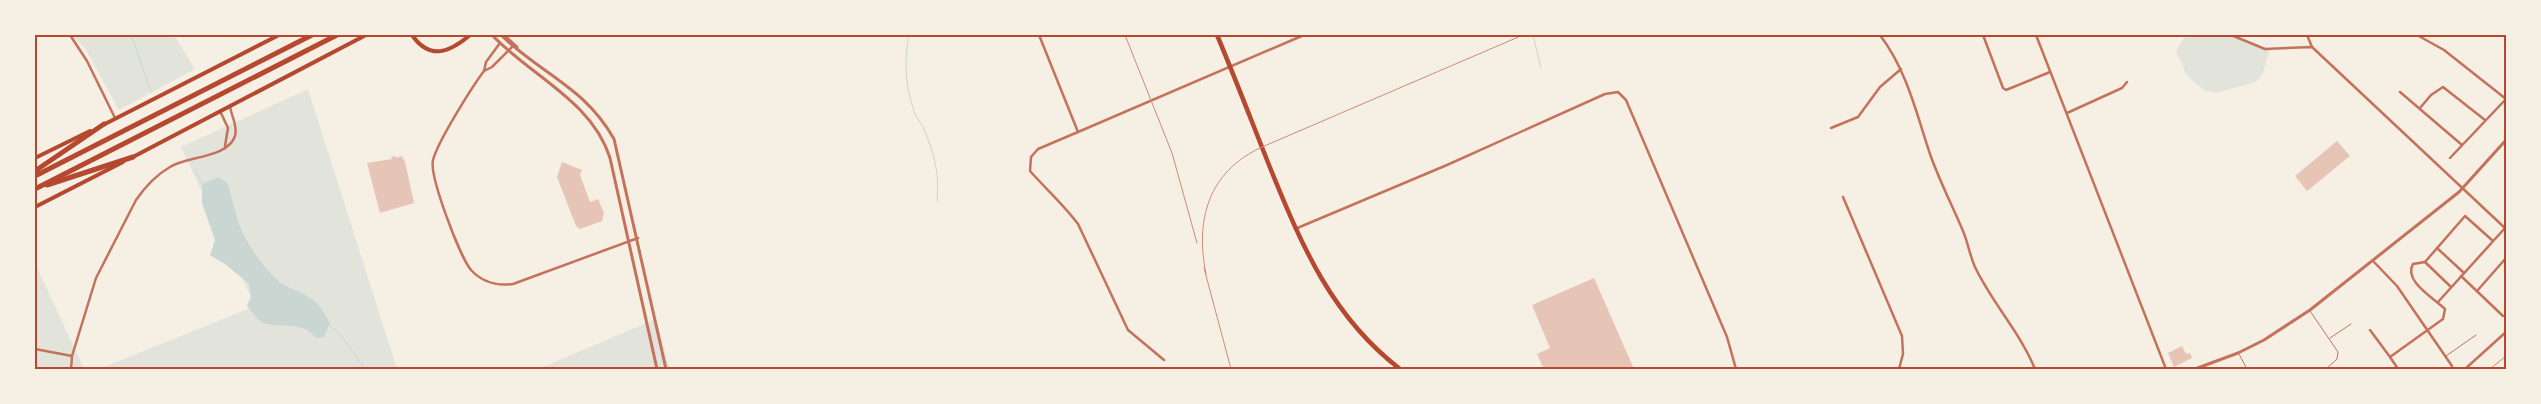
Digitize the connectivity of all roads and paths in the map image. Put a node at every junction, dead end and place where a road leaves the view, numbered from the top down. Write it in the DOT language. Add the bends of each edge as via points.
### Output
graph roads {
  1 [pos="70,35"];
  2 [pos="280,35"];
  3 [pos="312,35"];
  4 [pos="337,35"];
  5 [pos="366,35"];
  6 [pos="412,35"];
  7 [pos="470,35"];
  8 [pos="492,35"];
  9 [pos="502,35"];
  10 [pos="1039,35"];
  11 [pos="1217,35"];
  12 [pos="1304,35"];
  13 [pos="1880,35"];
  14 [pos="1983,35"];
  15 [pos="2036,35"];
  16 [pos="2231,35"];
  17 [pos="2307,35"];
  18 [pos="2417,35"];
  19 [pos="500,43"];
  20 [pos="513,46"];
  21 [pos="2312,47"];
  22 [pos="508,51"];
  23 [pos="525,55"];
  24 [pos="1231,67"];
  25 [pos="1900,69"];
  26 [pos="484,71"];
  27 [pos="2050,72"];
  28 [pos="2127,82"];
  29 [pos="2400,92"];
  30 [pos="2506,99"];
  31 [pos="586,101"];
  32 [pos="230,106"];
  33 [pos="578,108"];
  34 [pos="2420,108"];
  35 [pos="220,111"];
  36 [pos="2067,113"];
  37 [pos="115,118"];
  38 [pos="2485,120"];
  39 [pos="104,124"];
  40 [pos="1830,128"];
  41 [pos="1078,132"];
  42 [pos="2506,140"];
  43 [pos="2462,145"];
  44 [pos="224,148"];
  45 [pos="132,157"];
  46 [pos="35,158"];
  47 [pos="2450,158"];
  48 [pos="35,171"];
  49 [pos="35,176"];
  50 [pos="35,189"];
  51 [pos="2462,189"];
  52 [pos="1844,197"];
  53 [pos="35,206"];
  54 [pos="2506,228"];
  55 [pos="1295,230"];
  56 [pos="638,238"];
  57 [pos="628,240"];
  58 [pos="2493,241"];
  59 [pos="2437,248"];
  60 [pos="2506,258"];
  61 [pos="2374,262"];
  62 [pos="2426,262"];
  63 [pos="2464,273"];
  64 [pos="2462,276"];
  65 [pos="2451,287"];
  66 [pos="2477,291"];
  67 [pos="2438,302"];
  68 [pos="2310,310"];
  69 [pos="2503,316"];
  70 [pos="2351,324"];
  71 [pos="2370,330"];
  72 [pos="2428,330"];
  73 [pos="2506,332"];
  74 [pos="2476,334"];
  75 [pos="2330,339"];
  76 [pos="35,349"];
  77 [pos="2238,353"];
  78 [pos="72,356"];
  79 [pos="2445,356"];
  80 [pos="2390,357"];
  81 [pos="1164,360"];
  82 [pos="2331,365"];
  83 [pos="2452,366"];
  84 [pos="71,369"];
  85 [pos="657,369"];
  86 [pos="666,369"];
  87 [pos="1400,369"];
  88 [pos="1736,369"];
  89 [pos="1899,369"];
  90 [pos="2035,369"];
  91 [pos="2166,369"];
  92 [pos="2195,369"];
  93 [pos="2247,369"];
  94 [pos="2326,369"];
  95 [pos="2334,369"];
  96 [pos="2398,369"];
  97 [pos="2465,369"];
  1 -- 37 [label="street"];
  2 -- 37 [label="main road"];
  3 -- 49 [label="highway"];
  4 -- 50 [label="highway"];
  5 -- 32 [label="main road"];
  6 -- 7 [label="main road" via="424,48 438,51 454,47"];
  8 -- 19 [label="street"];
  9 -- 20 [label="street"];
  9 -- 23 [label="street"];
  10 -- 41 [label="street"];
  11 -- 24 [label="main road"];
  12 -- 24 [label="street"];
  13 -- 25 [label="street"];
  14 -- 27 [label="street" via="2006,90"];
  15 -- 27 [label="street"];
  16 -- 21 [label="street" via="2265,49"];
  17 -- 21 [label="street"];
  18 -- 30 [label="street" via="2444,50"];
  19 -- 22 [label="street"];
  19 -- 26 [label="street" via="486,62"];
  20 -- 22 [label="street"];
  20 -- 23 [label="street"];
  21 -- 51 [label="street"];
  22 -- 26 [label="street" via="492,68"];
  22 -- 33 [label="street"];
  23 -- 31 [label="street"];
  24 -- 41 [label="street"];
  24 -- 55 [label="main road"];
  25 -- 40 [label="street" via="1880,87 1858,116"];
  25 -- 90 [label="street" via="1913,96 1936,171 1976,268 2020,338"];
  26 -- 57 [label="street" via="432,164 435,185 464,259 472,271 491,283 513,284"];
  27 -- 36 [label="street"];
  28 -- 36 [label="street" via="2122,88"];
  29 -- 34 [label="street"];
  30 -- 38 [label="street"];
  31 -- 33 [label="street" via="580,102"];
  31 -- 56 [label="street" via="603,121 617,148"];
  32 -- 35 [label="main road"];
  32 -- 44 [label="street" via="236,132 232,142"];
  33 -- 57 [label="street" via="596,127 606,144"];
  34 -- 38 [label="street" via="2431,94 2443,87"];
  34 -- 43 [label="street"];
  35 -- 44 [label="street" via="228,128"];
  35 -- 45 [label="main road"];
  36 -- 91 [label="street"];
  37 -- 39 [label="main road"];
  38 -- 43 [label="street"];
  39 -- 46 [label="main road"];
  39 -- 48 [label="highway"];
  41 -- 81 [label="street" via="1038,149 1030,157 1030,171 1078,224 1128,330"];
  42 -- 51 [label="street"];
  43 -- 47 [label="street"];
  44 -- 78 [label="street" via="170,167 144,189 96,278"];
  45 -- 50 [label="highway"];
  45 -- 53 [label="main road"];
  51 -- 54 [label="street"];
  51 -- 61 [label="street"];
  52 -- 89 [label="street" via="1902,336 1903,354"];
  54 -- 58 [label="street"];
  55 -- 87 [label="main road" via="1320,278 1345,315"];
  55 -- 88 [label="street" via="1603,95 1618,92 1626,100 1727,337"];
  56 -- 57 [label="street"];
  56 -- 86 [label="street"];
  57 -- 85 [label="street"];
  58 -- 59 [label="street" via="2465,216"];
  58 -- 63 [label="street"];
  59 -- 62 [label="street"];
  59 -- 63 [label="street"];
  60 -- 66 [label="street"];
  61 -- 68 [label="street"];
  61 -- 72 [label="street" via="2398,286"];
  62 -- 65 [label="street"];
  62 -- 67 [label="street" via="2413,264 2409,270 2411,278"];
  63 -- 64 [label="street"];
  64 -- 65 [label="street"];
  64 -- 66 [label="street"];
  65 -- 67 [label="street"];
  66 -- 69 [label="street"];
  67 -- 72 [label="street" via="2445,309 2445,316"];
  68 -- 75 [label="lane"];
  68 -- 77 [label="street"];
  70 -- 75 [label="lane"];
  71 -- 80 [label="street"];
  72 -- 79 [label="street"];
  72 -- 80 [label="street"];
  73 -- 97 [label="street"];
  74 -- 79 [label="lane"];
  75 -- 82 [label="lane" via="2338,355"];
  76 -- 78 [label="street"];
  77 -- 92 [label="street"];
  77 -- 93 [label="lane"];
  78 -- 84 [label="street"];
  79 -- 83 [label="street"];
  80 -- 96 [label="street"];
  82 -- 94 [label="lane"];
  82 -- 95 [label="lane"];
}
